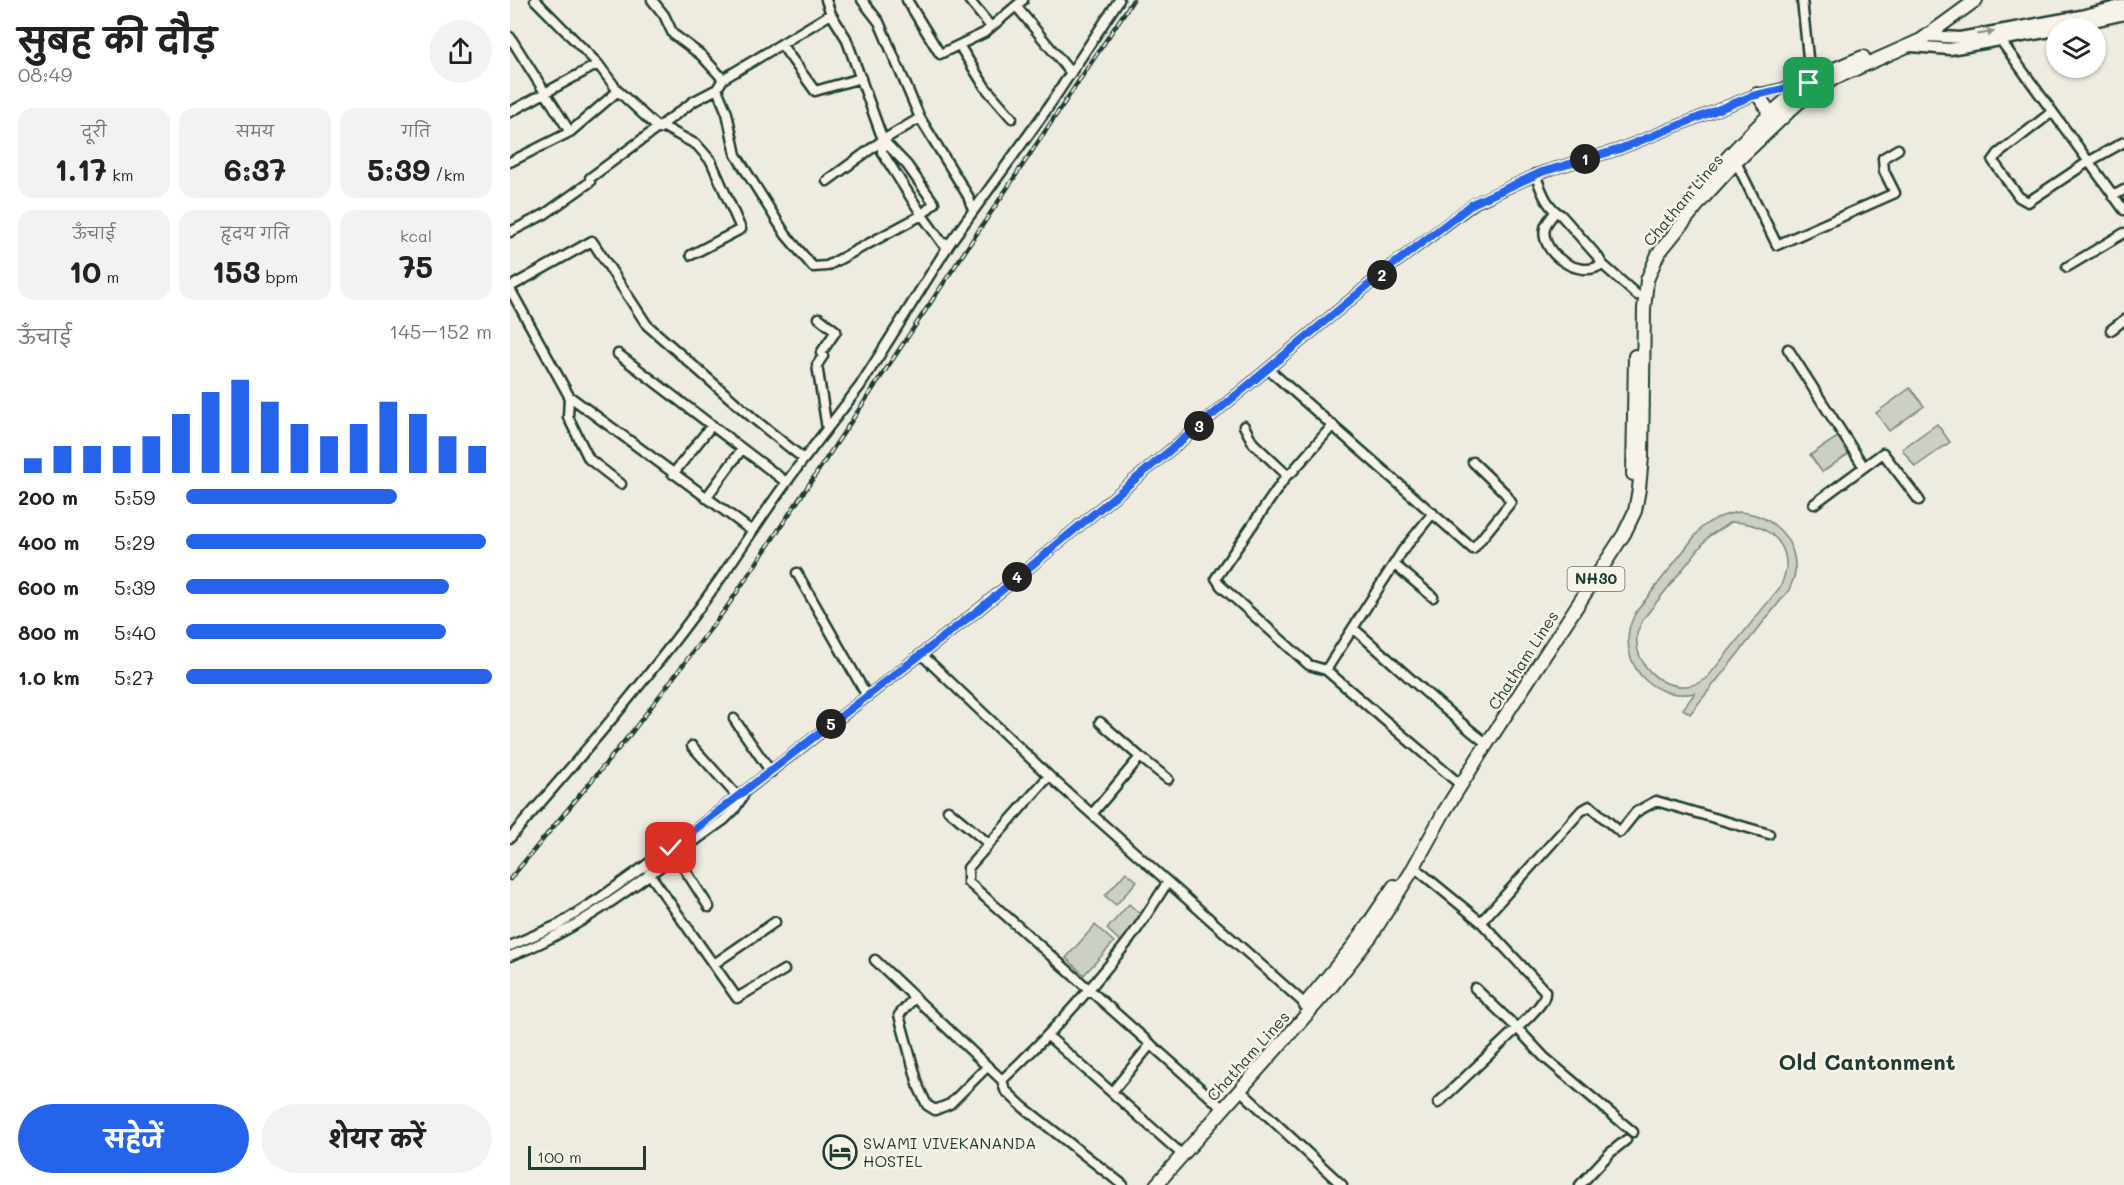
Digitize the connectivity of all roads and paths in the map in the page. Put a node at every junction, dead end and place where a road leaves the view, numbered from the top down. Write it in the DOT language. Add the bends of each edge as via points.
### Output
graph roads {
  1 [pos="535,0"];
  2 [pos="652,0"];
  3 [pos="825,0"];
  4 [pos="861,0"];
  5 [pos="907,0"];
  6 [pos="969,0"];
  7 [pos="1023,0"];
  8 [pos="1119,0"];
  9 [pos="1802,0"];
  10 [pos="1963,0"];
  11 [pos="1976,0"];
  12 [pos="2124,5"];
  13 [pos="1016,6"];
  14 [pos="831,14"];
  15 [pos="2124,14"];
  16 [pos="2106,18"];
  17 [pos="991,27"];
  18 [pos="2046,32"];
  19 [pos="1928,36"];
  20 [pos="510,37"];
  21 [pos="2001,41"];
  22 [pos="781,44"];
  23 [pos="959,45"];
  24 [pos="1911,46"];
  25 [pos="598,64"];
  26 [pos="1071,73"];
  27 [pos="861,78"];
  28 [pos="723,79"];
  29 [pos="1812,87"];
  30 [pos="717,89"];
  31 [pos="618,91"];
  32 [pos="544,93"];
  33 [pos="1757,94"];
  34 [pos="510,112"];
  35 [pos="2052,112"];
  36 [pos="920,118"];
  37 [pos="1012,118"];
  38 [pos="1768,118"];
  39 [pos="660,127"];
  40 [pos="570,132"];
  41 [pos="883,140"];
  42 [pos="2124,142"];
  43 [pos="1898,149"];
  44 [pos="510,162"];
  45 [pos="1736,162"];
  46 [pos="2088,162"];
  47 [pos="1535,174"];
  48 [pos="827,181"];
  49 [pos="2124,190"];
  50 [pos="2113,196"];
  51 [pos="973,210"];
  52 [pos="2124,210"];
  53 [pos="1555,212"];
  54 [pos="922,215"];
  55 [pos="510,232"];
  56 [pos="2124,232"];
  57 [pos="950,243"];
  58 [pos="691,255"];
  59 [pos="1602,264"];
  60 [pos="2067,267"];
  61 [pos="510,288"];
  62 [pos="1637,294"];
  63 [pos="819,318"];
  64 [pos="2124,320"];
  65 [pos="2111,330"];
  66 [pos="1788,350"];
  67 [pos="618,354"];
  68 [pos="1268,369"];
  69 [pos="569,396"];
  70 [pos="1333,424"];
  71 [pos="712,425"];
  72 [pos="1244,426"];
  73 [pos="827,429"];
  74 [pos="742,449"];
  75 [pos="804,459"];
  76 [pos="1473,462"];
  77 [pos="1864,467"];
  78 [pos="673,474"];
  79 [pos="1287,476"];
  80 [pos="786,482"];
  81 [pos="621,484"];
  82 [pos="706,498"];
  83 [pos="1919,500"];
  84 [pos="1814,504"];
  85 [pos="1433,513"];
  86 [pos="752,531"];
  87 [pos="1395,565"];
  88 [pos="797,573"];
  89 [pos="1433,597"];
  90 [pos="1353,628"];
  91 [pos="921,654"];
  92 [pos="1326,670"];
  93 [pos="867,696"];
  94 [pos="734,719"];
  95 [pos="1100,722"];
  96 [pos="1481,740"];
  97 [pos="692,746"];
  98 [pos="1140,757"];
  99 [pos="771,772"];
  100 [pos="1049,776"];
  101 [pos="1168,779"];
  102 [pos="1456,781"];
  103 [pos="747,790"];
  104 [pos="738,797"];
  105 [pos="948,810"];
  106 [pos="1442,811"];
  107 [pos="1092,814"];
  108 [pos="1769,834"];
  109 [pos="510,838"];
  110 [pos="989,844"];
  111 [pos="675,854"];
  112 [pos="1414,867"];
  113 [pos="649,873"];
  114 [pos="1167,883"];
  115 [pos="710,907"];
  116 [pos="775,922"];
  117 [pos="1481,922"];
  118 [pos="510,946"];
  119 [pos="510,956"];
  120 [pos="875,960"];
  121 [pos="714,964"];
  122 [pos="784,970"];
  123 [pos="1475,988"];
  124 [pos="1089,989"];
  125 [pos="914,998"];
  126 [pos="1305,1004"];
  127 [pos="1517,1028"];
  128 [pos="1048,1036"];
  129 [pos="1151,1044"];
  130 [pos="987,1067"];
  131 [pos="1002,1080"];
  132 [pos="1240,1090"];
  133 [pos="1112,1092"];
  134 [pos="1438,1103"];
  135 [pos="1218,1104"];
  136 [pos="1633,1132"];
  137 [pos="1626,1140"];
  138 [pos="1177,1150"];
  139 [pos="1123,1185"];
  140 [pos="1146,1185"];
  141 [pos="1156,1185"];
  142 [pos="1342,1185"];
  143 [pos="1580,1185"];
  1 -- 25 [label="street"];
  2 -- 28 [label="street" via="674,34"];
  3 -- 14 [label="street"];
  4 -- 36 [label="street" via="879,22"];
  5 -- 23 [label="street" via="940,54"];
  6 -- 17 [label="street"];
  7 -- 13 [label="street"];
  8 -- 26 [label="street"];
  9 -- 29 [label="street"];
  10 -- 29 [label="highway, Chatham Lines / NH30" via="1913,36 1837,68"];
  11 -- 19 [label="highway, Chatham Lines / NH30"];
  19 -- 12 [label="main road, one-way" via="1960,38"];
  13 -- 17 [label="street"];
  13 -- 26 [label="street"];
  14 -- 22 [label="street"];
  14 -- 27 [label="street" via="846,38"];
  15 -- 16 [label="main road"];
  17 -- 23 [label="street"];
  18 -- 21 [label="main road"];
  19 -- 24 [label="highway, Chatham Lines / NH30"];
  20 -- 32 [label="street"];
  21 -- 24 [label="main road" via="1950,49"];
  21 -- 35 [label="street"];
  22 -- 27 [label="street" via="814,92"];
  22 -- 28 [label="street"];
  23 -- 37 [label="street" via="985,87"];
  24 -- 29 [label="highway, Chatham Lines / NH30"];
  25 -- 31 [label="street"];
  25 -- 32 [label="street"];
  26 -- 51 [label="street"];
  27 -- 41 [label="street"];
  28 -- 30 [label="street"];
  29 -- 33 [label="street"];
  29 -- 38 [label="highway, Chatham Lines / NH30"];
  29 -- 45 [label="highway, Chatham Lines / NH30"];
  30 -- 39 [label="street" via="694,100"];
  30 -- 54 [label="street" via="736,155 786,235 813,267 827,266"];
  31 -- 39 [label="street"];
  31 -- 40 [label="street"];
  32 -- 34 [label="street"];
  32 -- 40 [label="street"];
  33 -- 38 [label="highway" via="1767,108"];
  33 -- 47 [label="street" via="1617,150"];
  35 -- 46 [label="street"];
  35 -- 46 [label="street" via="1993,161 2019,197 2028,202"];
  36 -- 41 [label="street"];
  36 -- 51 [label="street"];
  38 -- 62 [label="highway, Chatham Lines / NH30" via="1704,184 1653,248 1641,272"];
  39 -- 55 [label="street" via="545,214"];
  39 -- 58 [label="street" via="697,145 711,161 741,230"];
  40 -- 44 [label="street"];
  41 -- 48 [label="street"];
  41 -- 54 [label="street" via="882,152"];
  41 -- 54 [label="street" via="934,203"];
  42 -- 46 [label="street"];
  43 -- 45 [label="street" via="1882,158 1895,193 1777,245"];
  45 -- 106 [label="highway, Chatham Lines / NH30" via="1658,254 1647,280 1642,457 1630,524"];
  46 -- 50 [label="street"];
  47 -- 53 [label="street"];
  47 -- 68 [label="street" via="1474,203"];
  49 -- 50 [label="street"];
  50 -- 52 [label="street"];
  51 -- 57 [label="street"];
  53 -- 59 [label="street"];
  53 -- 59 [label="street" via="1545,226 1544,238 1558,256 1575,269 1595,269"];
  54 -- 57 [label="street" via="943,244"];
  56 -- 60 [label="street"];
  57 -- 73 [label="street" via="860,386"];
  59 -- 62 [label="street"];
  61 -- 69 [label="street"];
  61 -- 75 [label="street" via="592,241 647,325"];
  62 -- 96 [label="highway, Chatham Lines / NH30" via="1634,463 1627,510 1615,536"];
  63 -- 73 [label="street" via="836,331 817,365"];
  64 -- 65 [label="street"];
  66 -- 77 [label="street"];
  67 -- 71 [label="street"];
  68 -- 70 [label="street"];
  68 -- 91 [label="street"];
  69 -- 78 [label="street"];
  69 -- 81 [label="street" via="568,417 589,459"];
  70 -- 79 [label="street"];
  70 -- 85 [label="street"];
  71 -- 74 [label="street"];
  71 -- 78 [label="street"];
  72 -- 79 [label="street" via="1253,443"];
  73 -- 75 [label="street"];
  74 -- 80 [label="street"];
  74 -- 82 [label="street"];
  75 -- 80 [label="street"];
  76 -- 85 [label="street" via="1510,499 1505,509 1473,549"];
  77 -- 83 [label="street" via="1883,453"];
  77 -- 84 [label="street"];
  78 -- 82 [label="street"];
  79 -- 92 [label="street" via="1216,578 1309,665"];
  80 -- 86 [label="street"];
  82 -- 86 [label="street"];
  85 -- 87 [label="street"];
  86 -- 109 [label="street" via="716,585 610,723"];
  87 -- 89 [label="street"];
  87 -- 90 [label="street"];
  88 -- 93 [label="street"];
  90 -- 92 [label="street"];
  90 -- 96 [label="street"];
  91 -- 93 [label="street"];
  91 -- 100 [label="street"];
  92 -- 102 [label="street"];
  93 -- 99 [label="street"];
  94 -- 99 [label="street"];
  95 -- 98 [label="street"];
  96 -- 102 [label="highway, Chatham Lines / NH30"];
  97 -- 104 [label="street"];
  98 -- 101 [label="street"];
  98 -- 107 [label="street"];
  99 -- 103 [label="street"];
  100 -- 107 [label="street"];
  100 -- 110 [label="street"];
  102 -- 106 [label="highway, Chatham Lines / NH30"];
  103 -- 104 [label="street"];
  103 -- 111 [label="street" via="724,820"];
  104 -- 118 [label="street" via="600,898 558,925"];
  105 -- 110 [label="street"];
  106 -- 112 [label="highway, Chatham Lines / NH30"];
  106 -- 126 [label="highway, Chatham Lines / NH30" via="1354,945"];
  107 -- 114 [label="street"];
  108 -- 117 [label="street" via="1656,801 1636,812 1620,832 1590,806 1581,811"];
  110 -- 124 [label="street" via="968,868 968,882"];
  111 -- 113 [label="street"];
  111 -- 115 [label="street"];
  112 -- 117 [label="street"];
  112 -- 132 [label="highway, Chatham Lines / NH30" via="1371,936"];
  113 -- 119 [label="street" via="563,932"];
  113 -- 121 [label="street"];
  114 -- 124 [label="street" via="1127,943"];
  114 -- 126 [label="street"];
  116 -- 121 [label="street"];
  117 -- 127 [label="street" via="1545,991 1541,1003"];
  120 -- 125 [label="street"];
  121 -- 122 [label="street" via="737,998"];
  123 -- 127 [label="street"];
  124 -- 128 [label="street"];
  124 -- 129 [label="street"];
  125 -- 130 [label="street"];
  125 -- 130 [label="street" via="899,1015 927,1105 935,1110 950,1104"];
  126 -- 135 [label="highway, Chatham Lines / NH30"];
  127 -- 134 [label="street"];
  127 -- 136 [label="street" via="1544,1057"];
  128 -- 131 [label="street"];
  128 -- 133 [label="street"];
  129 -- 133 [label="street"];
  129 -- 135 [label="street"];
  130 -- 131 [label="street"];
  131 -- 139 [label="street" via="1005,1090 1023,1107"];
  132 -- 141 [label="highway, Chatham Lines / NH30"];
  132 -- 142 [label="street"];
  133 -- 138 [label="street"];
  135 -- 138 [label="highway, Chatham Lines / NH30"];
  137 -- 143 [label="street"];
  138 -- 140 [label="highway, Chatham Lines / NH30"];
}
